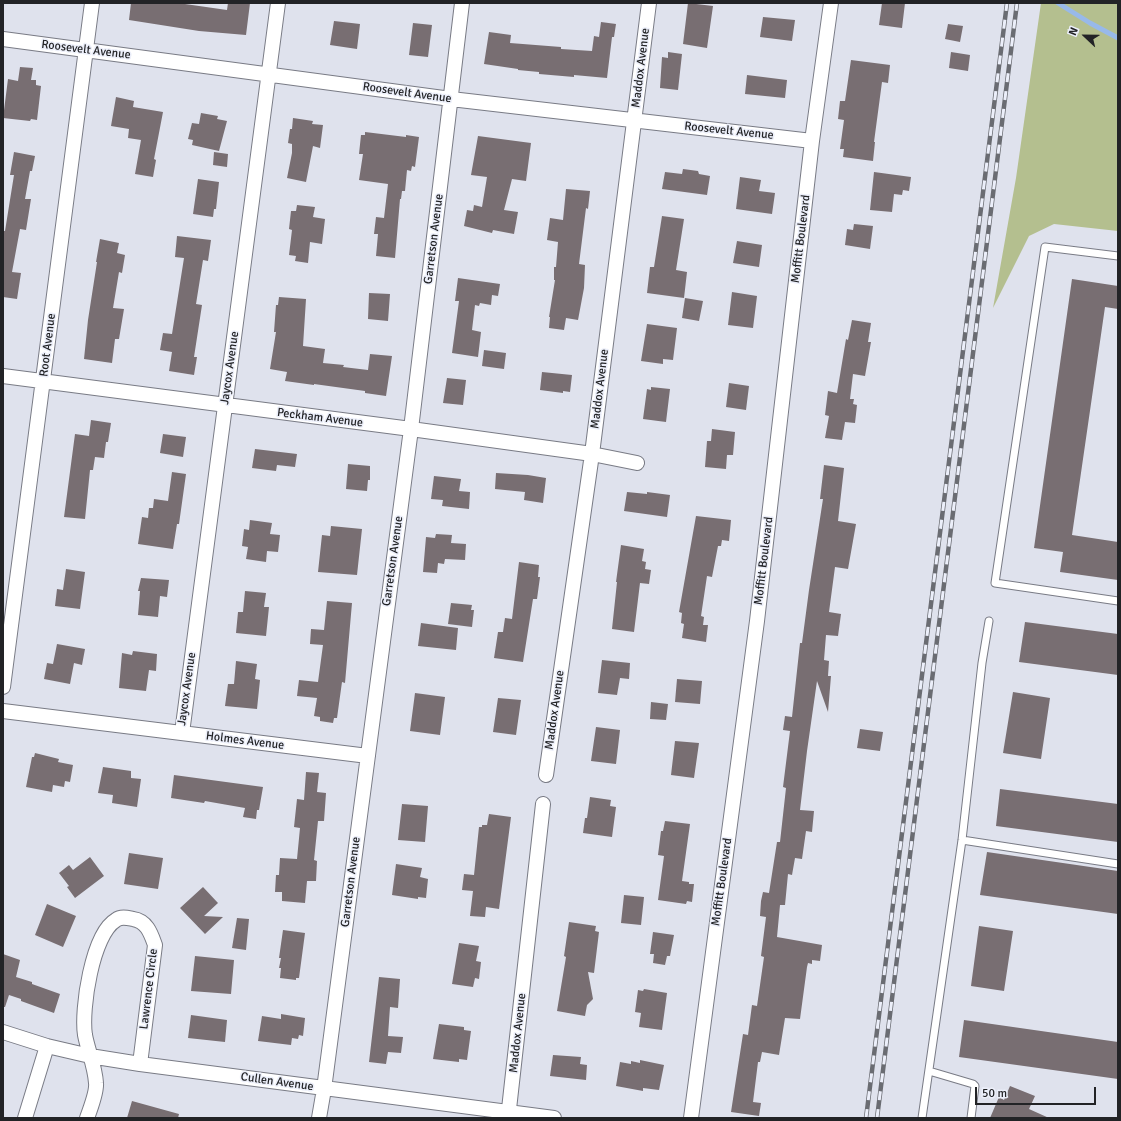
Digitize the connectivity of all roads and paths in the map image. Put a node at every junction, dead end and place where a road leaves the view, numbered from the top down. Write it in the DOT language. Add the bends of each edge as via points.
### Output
graph roads {
  1 [pos="92,3"];
  2 [pos="278,3"];
  3 [pos="462,3"];
  4 [pos="649,3"];
  5 [pos="831,3"];
  6 [pos="3,39"];
  7 [pos="86,50"];
  8 [pos="269,74"];
  9 [pos="451,99"];
  10 [pos="634,121"];
  11 [pos="812,140"];
  12 [pos="1118,256"];
  13 [pos="3,376"];
  14 [pos="44,382"];
  15 [pos="225,405"];
  16 [pos="411,429"];
  17 [pos="592,454"];
  18 [pos="637,463"];
  19 [pos="1118,601"];
  20 [pos="989,621"];
  21 [pos="3,687"];
  22 [pos="3,711"];
  23 [pos="182,733"];
  24 [pos="368,756"];
  25 [pos="546,775"];
  26 [pos="543,804"];
  27 [pos="962,840"];
  28 [pos="1118,864"];
  29 [pos="3,1032"];
  30 [pos="47,1046"];
  31 [pos="90,1056"];
  32 [pos="140,1064"];
  33 [pos="928,1070"];
  34 [pos="324,1089"];
  35 [pos="508,1115"];
  36 [pos="25,1118"];
  37 [pos="87,1118"];
  38 [pos="319,1118"];
  39 [pos="554,1118"];
  40 [pos="691,1118"];
  41 [pos="922,1118"];
  42 [pos="971,1118"];
  1 -- 7 [label="street, Root Avenue"];
  2 -- 8 [label="street, Jaycox Avenue"];
  3 -- 9 [label="street, Garretson Avenue"];
  4 -- 10 [label="street, Maddox Avenue"];
  5 -- 11 [label="street, Moffitt Boulevard"];
  6 -- 7 [label="street, Roosevelt Avenue"];
  7 -- 8 [label="street, Roosevelt Avenue"];
  7 -- 14 [label="street, Root Avenue"];
  8 -- 9 [label="street, Roosevelt Avenue"];
  8 -- 15 [label="street, Jaycox Avenue"];
  9 -- 10 [label="street, Roosevelt Avenue"];
  9 -- 16 [label="street, Garretson Avenue"];
  10 -- 11 [label="street, Roosevelt Avenue"];
  10 -- 17 [label="street, Maddox Avenue"];
  11 -- 40 [label="street, Moffitt Boulevard" via="756,621"];
  12 -- 19 [label="lane" via="1045,247 995,583"];
  13 -- 14 [label="street, Peckham Avenue"];
  14 -- 15 [label="street, Peckham Avenue"];
  14 -- 21 [label="street, Root Avenue"];
  15 -- 16 [label="street, Peckham Avenue"];
  15 -- 23 [label="street, Jaycox Avenue"];
  16 -- 17 [label="street, Peckham Avenue"];
  16 -- 24 [label="street, Garretson Avenue"];
  17 -- 18 [label="street, Peckham Avenue"];
  17 -- 25 [label="street, Maddox Avenue"];
  20 -- 27 [label="lane"];
  22 -- 23 [label="street, Holmes Avenue"];
  23 -- 24 [label="street, Holmes Avenue"];
  24 -- 34 [label="street, Garretson Avenue"];
  26 -- 35 [label="street, Maddox Avenue"];
  27 -- 28 [label="lane"];
  27 -- 33 [label="lane"];
  29 -- 30 [label="street, Cullen Avenue"];
  30 -- 31 [label="street, Cullen Avenue"];
  30 -- 36 [label="street"];
  31 -- 32 [label="street, Cullen Avenue"];
  31 -- 32 [label="street, Lawrence Circle" via="85,1034 84,1006 97,950 106,931 116,920 125,917 138,919 149,929 155,945"];
  31 -- 37 [label="street" via="97,1084"];
  32 -- 34 [label="street, Cullen Avenue"];
  33 -- 41 [label="lane"];
  33 -- 42 [label="lane" via="975,1086"];
  34 -- 35 [label="street, Cullen Avenue"];
  34 -- 38 [label="street, Garretson Avenue"];
  35 -- 39 [label="street, Cullen Avenue"];
}
